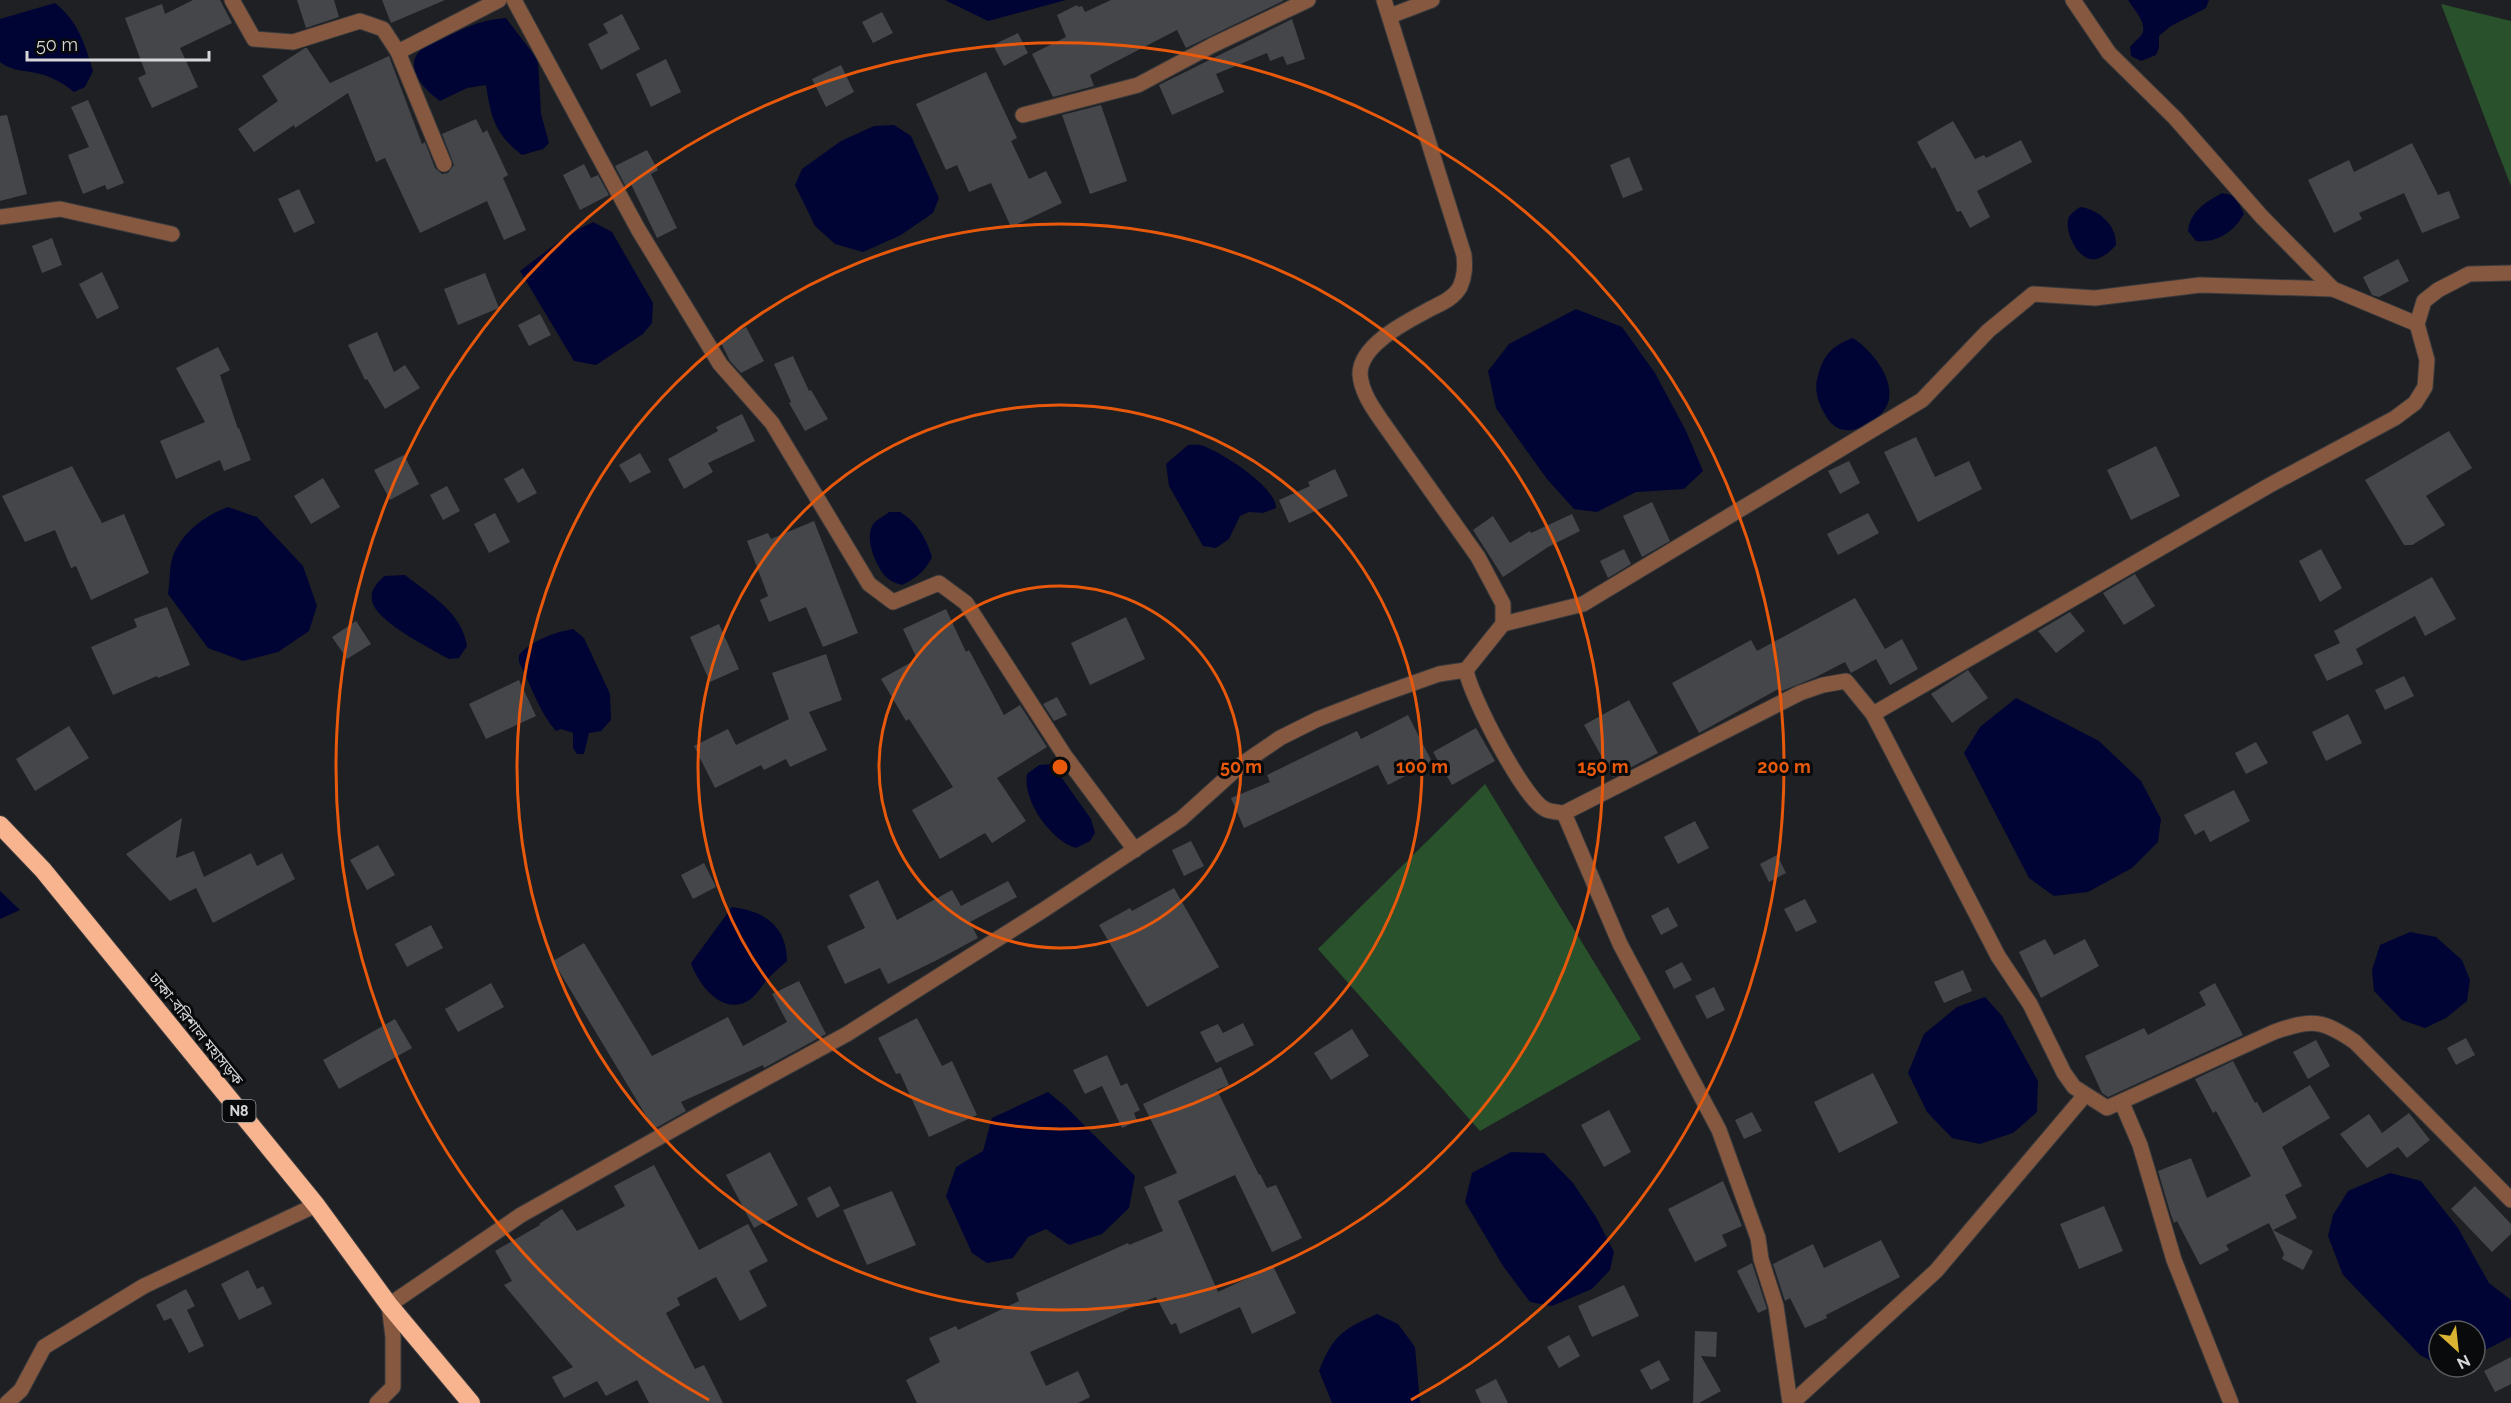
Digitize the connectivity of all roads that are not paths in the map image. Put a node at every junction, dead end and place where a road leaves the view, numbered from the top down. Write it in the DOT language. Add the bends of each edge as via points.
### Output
graph roads {
  1 [pos="499,0"];
  2 [pos="514,0"];
  3 [pos="1308,0"];
  4 [pos="1384,0"];
  5 [pos="1432,0"];
  6 [pos="2073,0"];
  7 [pos="238,3"];
  8 [pos="1390,16"];
  9 [pos="398,52"];
  10 [pos="1023,115"];
  11 [pos="444,164"];
  12 [pos="0,217"];
  13 [pos="172,234"];
  14 [pos="2511,273"];
  15 [pos="2333,289"];
  16 [pos="2417,324"];
  17 [pos="1503,624"];
  18 [pos="1466,670"];
  19 [pos="1873,714"];
  20 [pos="1564,813"];
  21 [pos="0,825"];
  22 [pos="1135,850"];
  23 [pos="2085,1095"];
  24 [pos="2122,1103"];
  25 [pos="2511,1200"];
  26 [pos="316,1205"];
  27 [pos="389,1305"];
  28 [pos="7,1403"];
  29 [pos="377,1403"];
  30 [pos="471,1403"];
  31 [pos="1791,1403"];
  32 [pos="2231,1403"];
  1 -- 9 [label="street"];
  2 -- 22 [label="street" via="661,268 720,364 772,423 869,584 893,602 939,583 966,603 1065,756"];
  3 -- 10 [label="street" via="1138,85"];
  4 -- 8 [label="street"];
  5 -- 8 [label="street"];
  6 -- 15 [label="street" via="2109,53 2175,118 2262,217"];
  7 -- 9 [label="street" via="254,39 293,42 360,21 383,29"];
  8 -- 17 [label="street" via="1464,255 1465,271 1460,288 1447,302 1381,339 1364,357 1360,375 1366,397 1478,557 1503,604"];
  9 -- 11 [label="street"];
  12 -- 13 [label="street" via="60,209"];
  14 -- 16 [label="street" via="2469,274 2438,290 2424,301"];
  15 -- 16 [label="street"];
  15 -- 17 [label="street" via="2200,285 2095,298 2033,294 1988,331 1922,400 1583,604"];
  16 -- 19 [label="street" via="2427,360 2425,387 2415,404"];
  17 -- 18 [label="street"];
  18 -- 20 [label="street" via="1526,791 1545,809"];
  18 -- 22 [label="street" via="1439,674 1377,696 1280,738 1242,764 1181,819"];
  19 -- 20 [label="street" via="1846,681 1823,684"];
  19 -- 23 [label="street" via="1998,957 2030,1004 2064,1073"];
  20 -- 31 [label="street" via="1620,944 1719,1130 1758,1238 1776,1306"];
  21 -- 26 [label="highway, ঢাকা-বরিশাল মহাসড়ক / N8" via="43,870"];
  22 -- 27 [label="street" via="847,1034 521,1215"];
  23 -- 24 [label="street" via="2107,1108"];
  23 -- 31 [label="street" via="1936,1271"];
  24 -- 25 [label="street" via="2274,1032 2300,1023 2335,1028 2355,1042"];
  24 -- 32 [label="street" via="2140,1145 2174,1260"];
  26 -- 27 [label="highway, ঢাকা-বরিশাল মহাসড়ক / N8"];
  26 -- 28 [label="street" via="144,1286 44,1347 21,1390"];
  27 -- 29 [label="street" via="393,1387"];
  27 -- 30 [label="highway, ঢাকা-বরিশাল মহাসড়ক / N8"];
}
